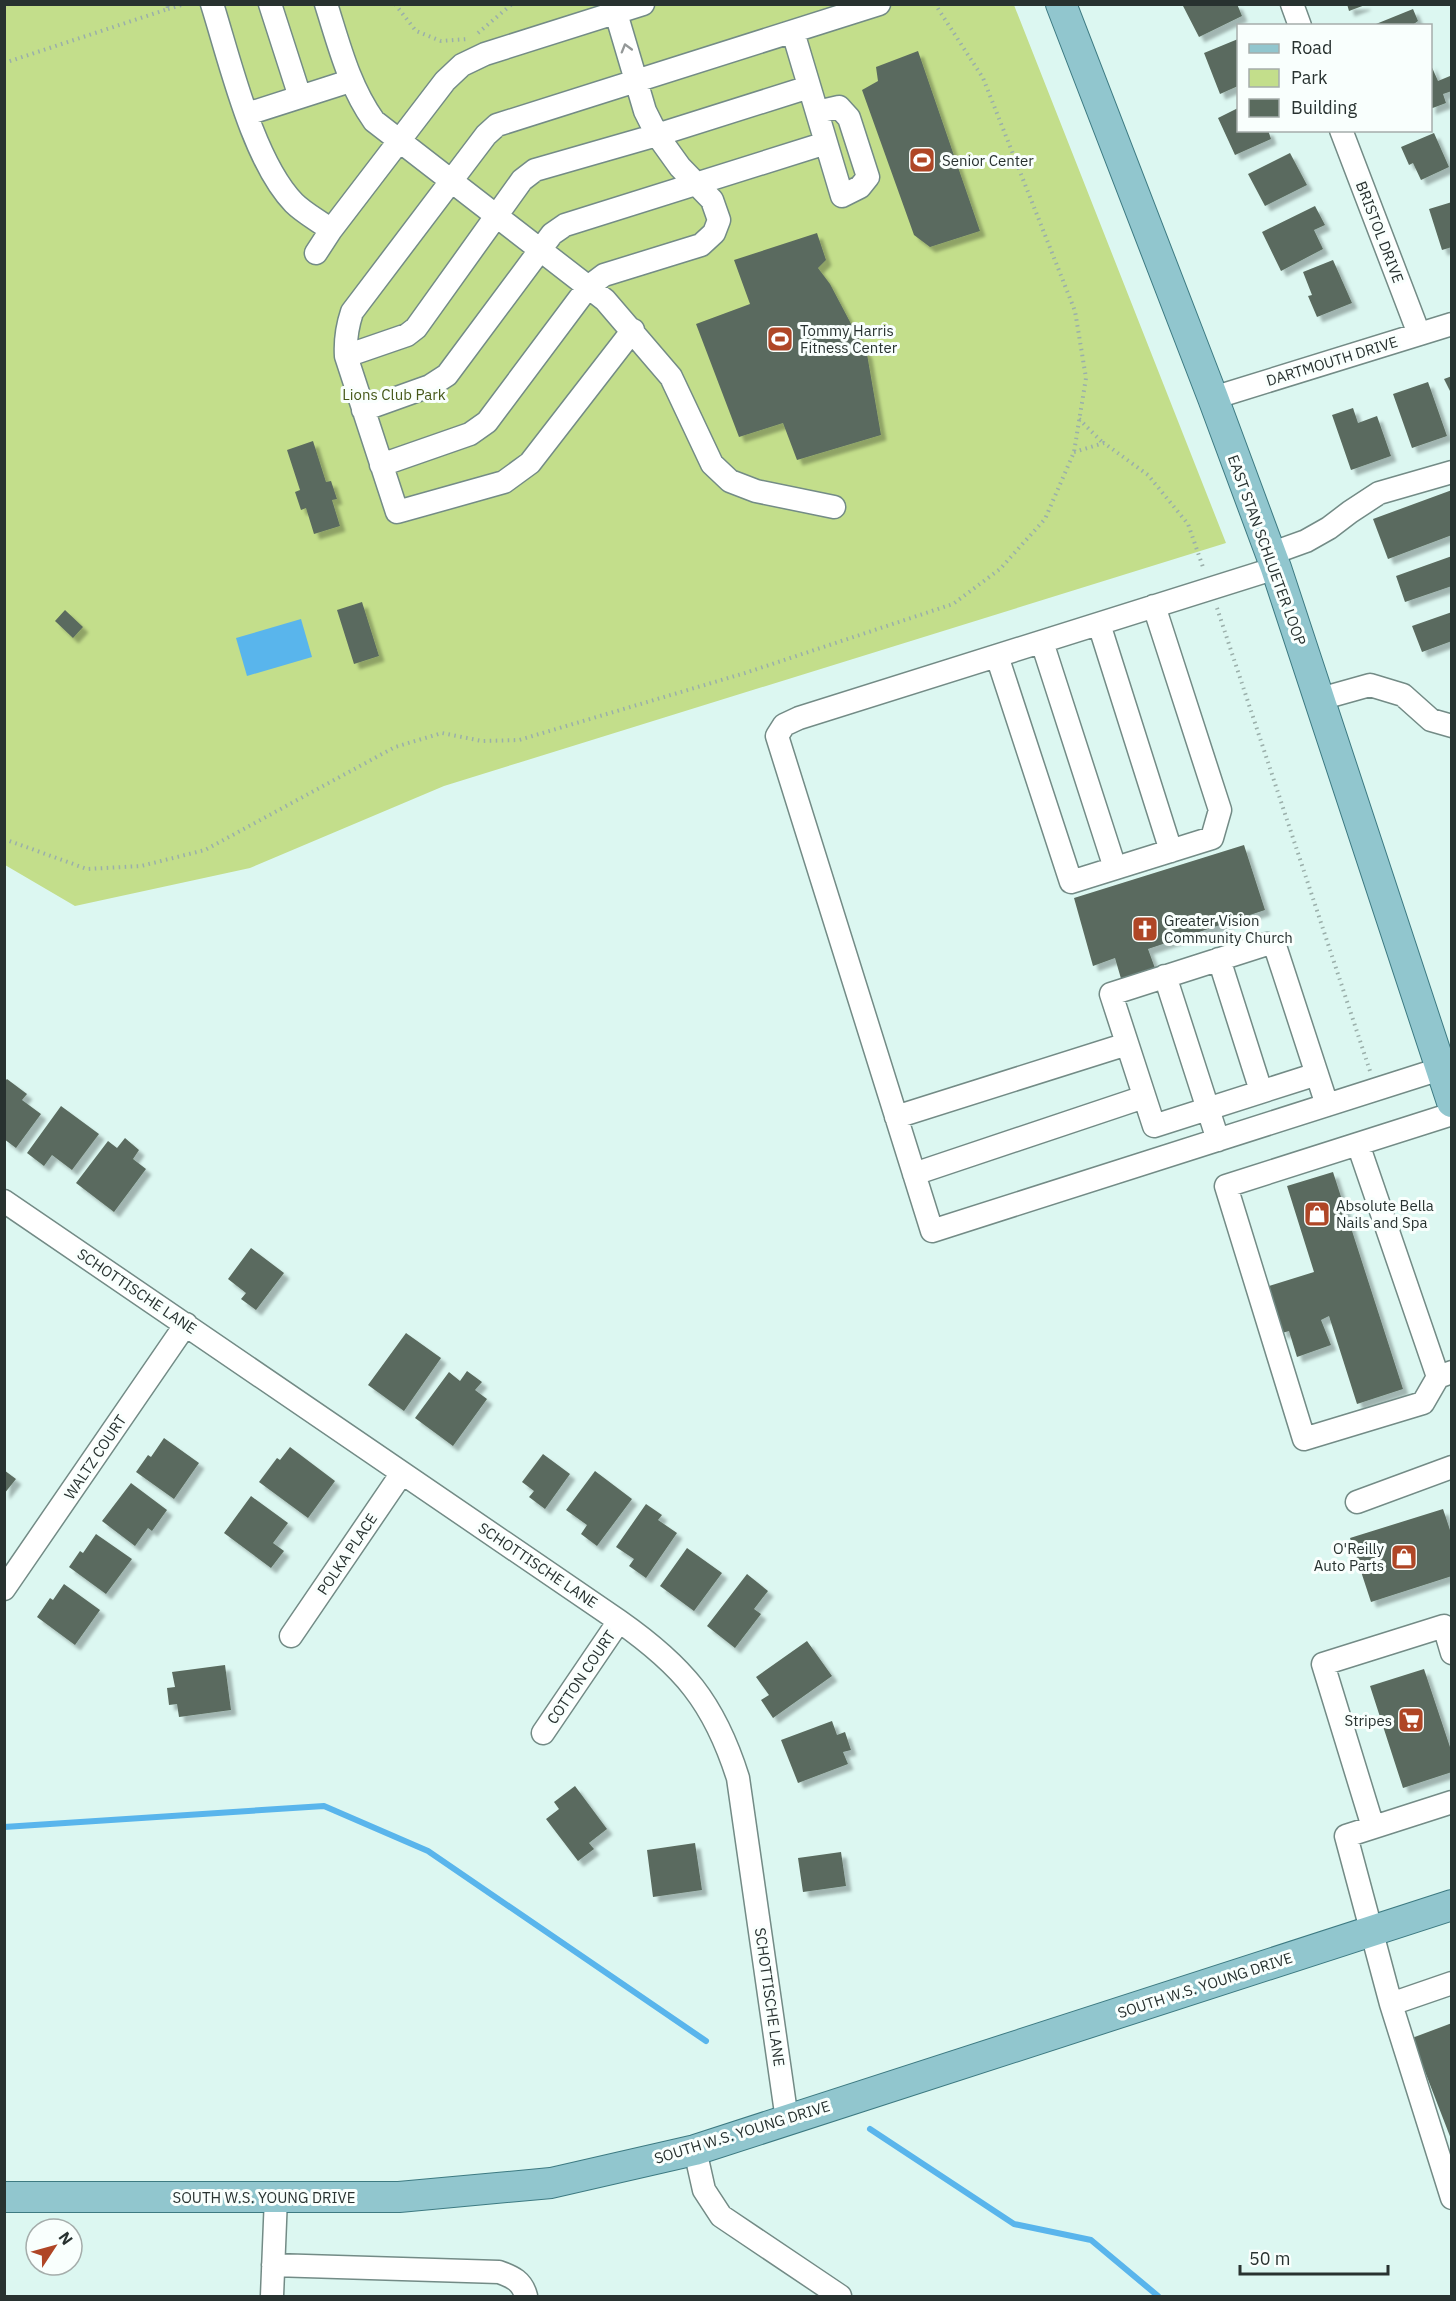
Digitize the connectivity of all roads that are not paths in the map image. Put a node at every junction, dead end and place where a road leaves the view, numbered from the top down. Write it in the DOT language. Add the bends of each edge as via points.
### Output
graph roads {
  1 [pos="212,4"];
  2 [pos="270,4"];
  3 [pos="326,4"];
  4 [pos="644,4"];
  5 [pos="879,4"];
  6 [pos="1061,4"];
  7 [pos="1292,4"];
  8 [pos="616,13"];
  9 [pos="1299,24"];
  10 [pos="793,32"];
  11 [pos="350,81"];
  12 [pos="636,82"];
  13 [pos="809,87"];
  14 [pos="300,97"];
  15 [pos="817,112"];
  16 [pos="247,114"];
  17 [pos="1342,132"];
  18 [pos="657,135"];
  19 [pos="398,141"];
  20 [pos="826,143"];
  21 [pos="451,182"];
  22 [pos="696,183"];
  23 [pos="495,216"];
  24 [pos="331,230"];
  25 [pos="540,250"];
  26 [pos="316,253"];
  27 [pos="588,287"];
  28 [pos="1452,324"];
  29 [pos="633,330"];
  30 [pos="1419,334"];
  31 [pos="346,357"];
  32 [pos="1213,398"];
  33 [pos="363,410"];
  34 [pos="381,465"];
  35 [pos="1452,472"];
  36 [pos="834,507"];
  37 [pos="1273,561"];
  38 [pos="1154,606"];
  39 [pos="1099,624"];
  40 [pos="1042,642"];
  41 [pos="997,656"];
  42 [pos="1320,699"];
  43 [pos="1452,726"];
  44 [pos="1171,850"];
  45 [pos="1115,868"];
  46 [pos="1219,959"];
  47 [pos="1165,976"];
  48 [pos="1127,1044"];
  49 [pos="1440,1069"];
  50 [pos="1317,1074"];
  51 [pos="1261,1091"];
  52 [pos="1144,1097"];
  53 [pos="1452,1102"];
  54 [pos="1327,1105"];
  55 [pos="1208,1108"];
  56 [pos="1452,1114"];
  57 [pos="896,1118"];
  58 [pos="1218,1140"];
  59 [pos="1358,1144"];
  60 [pos="914,1174"];
  61 [pos="4,1201"];
  62 [pos="186,1324"];
  63 [pos="1445,1375"];
  64 [pos="1452,1467"];
  65 [pos="402,1473"];
  66 [pos="1357,1502"];
  67 [pos="4,1589"];
  68 [pos="619,1621"];
  69 [pos="1448,1624"];
  70 [pos="291,1636"];
  71 [pos="1452,1653"];
  72 [pos="543,1733"];
  73 [pos="1452,1802"];
  74 [pos="1372,1827"];
  75 [pos="1452,1905"];
  76 [pos="1372,1930"];
  77 [pos="1452,1983"];
  78 [pos="1391,2004"];
  79 [pos="787,2120"];
  80 [pos="695,2150"];
  81 [pos="4,2197"];
  82 [pos="276,2197"];
  83 [pos="1452,2198"];
  84 [pos="273,2265"];
  85 [pos="272,2296"];
  86 [pos="526,2296"];
  87 [pos="840,2296"];
  1 -- 16 [label="street"];
  2 -- 14 [label="street"];
  3 -- 11 [label="street"];
  4 -- 8 [label="street"];
  5 -- 10 [label="street"];
  6 -- 32 [label="main road, EAST STAN SCHLUETER LOOP"];
  7 -- 9 [label="street"];
  12 -- 8 [label="street, one-way"];
  8 -- 19 [label="street" via="485,54 462,65"];
  10 -- 12 [label="street"];
  10 -- 13 [label="street"];
  11 -- 14 [label="street"];
  11 -- 19 [label="street" via="374,121"];
  12 -- 18 [label="street"];
  12 -- 21 [label="street" via="497,126"];
  13 -- 15 [label="street"];
  13 -- 18 [label="street"];
  14 -- 16 [label="street"];
  15 -- 20 [label="street"];
  15 -- 20 [label="street" via="839,107 849,118 868,177 860,187 842,196"];
  16 -- 24 [label="street" via="275,179 294,203"];
  17 -- 30 [label="street, BRISTOL DRIVE"];
  18 -- 22 [label="street"];
  18 -- 23 [label="street" via="535,170 522,180"];
  19 -- 21 [label="street"];
  19 -- 24 [label="street"];
  20 -- 22 [label="street"];
  21 -- 23 [label="street"];
  21 -- 31 [label="street" via="352,312 345,341"];
  22 -- 25 [label="street" via="565,225"];
  22 -- 27 [label="street" via="716,210 719,220 714,233 701,245 604,275"];
  23 -- 25 [label="street"];
  23 -- 31 [label="street" via="416,328 407,335"];
  24 -- 26 [label="street"];
  25 -- 27 [label="street"];
  25 -- 33 [label="street" via="447,375 430,386"];
  27 -- 29 [label="street"];
  27 -- 34 [label="street" via="487,422 470,434"];
  28 -- 30 [label="street, DARTMOUTH DRIVE"];
  29 -- 34 [label="street" via="530,463 504,482 397,513"];
  29 -- 36 [label="street" via="670,377 712,464 730,481 756,491"];
  30 -- 32 [label="street, DARTMOUTH DRIVE"];
  31 -- 33 [label="street"];
  32 -- 37 [label="main road, EAST STAN SCHLUETER LOOP"];
  33 -- 34 [label="street"];
  35 -- 37 [label="street" via="1379,493"];
  37 -- 38 [label="street" via="1211,589"];
  37 -- 42 [label="main road, EAST STAN SCHLUETER LOOP"];
  38 -- 39 [label="street"];
  38 -- 44 [label="street" via="1220,810 1212,838"];
  39 -- 40 [label="street"];
  39 -- 44 [label="street"];
  40 -- 41 [label="street"];
  40 -- 45 [label="street"];
  41 -- 45 [label="street" via="1071,882"];
  41 -- 57 [label="street" via="799,718 784,725 777,736"];
  42 -- 43 [label="street" via="1370,686 1403,695 1431,720"];
  42 -- 49 [label="main road, EAST STAN SCHLUETER LOOP"];
  44 -- 45 [label="street"];
  46 -- 47 [label="street"];
  46 -- 50 [label="street" via="1267,944 1276,949"];
  46 -- 51 [label="street"];
  47 -- 48 [label="street" via="1111,994"];
  47 -- 55 [label="street"];
  48 -- 52 [label="street"];
  48 -- 57 [label="street"];
  49 -- 53 [label="main road, EAST STAN SCHLUETER LOOP"];
  49 -- 54 [label="street"];
  50 -- 51 [label="street"];
  50 -- 54 [label="street"];
  51 -- 55 [label="street"];
  52 -- 55 [label="street" via="1154,1126"];
  52 -- 60 [label="street"];
  54 -- 58 [label="street"];
  55 -- 58 [label="street"];
  56 -- 59 [label="street"];
  57 -- 60 [label="street"];
  58 -- 60 [label="street" via="932,1231"];
  59 -- 63 [label="street"];
  59 -- 63 [label="street" via="1226,1186 1304,1439 1423,1403"];
  61 -- 62 [label="street, SCHOTTISCHE LANE"];
  62 -- 65 [label="street, SCHOTTISCHE LANE"];
  62 -- 67 [label="street, WALTZ COURT"];
  64 -- 66 [label="street"];
  65 -- 68 [label="street, SCHOTTISCHE LANE"];
  65 -- 70 [label="street, POLKA PLACE"];
  68 -- 72 [label="street, COTTON COURT"];
  68 -- 79 [label="street, SCHOTTISCHE LANE" via="679,1670 708,1707 729,1750 742,1803"];
  69 -- 71 [label="street"];
  69 -- 74 [label="street" via="1323,1664"];
  73 -- 74 [label="street"];
  74 -- 76 [label="street" via="1346,1836"];
  75 -- 76 [label="main road, SOUTH W.S. YOUNG DRIVE"];
  76 -- 78 [label="street"];
  76 -- 79 [label="main road, SOUTH W.S. YOUNG DRIVE"];
  77 -- 78 [label="street"];
  78 -- 83 [label="street"];
  79 -- 80 [label="main road, SOUTH W.S. YOUNG DRIVE"];
  80 -- 82 [label="main road, SOUTH W.S. YOUNG DRIVE" via="551,2182 399,2197"];
  80 -- 87 [label="street" via="704,2190 721,2216"];
  81 -- 82 [label="main road, SOUTH W.S. YOUNG DRIVE"];
  82 -- 84 [label="street"];
  84 -- 85 [label="street"];
  84 -- 86 [label="street" via="499,2272 513,2277"];
}
